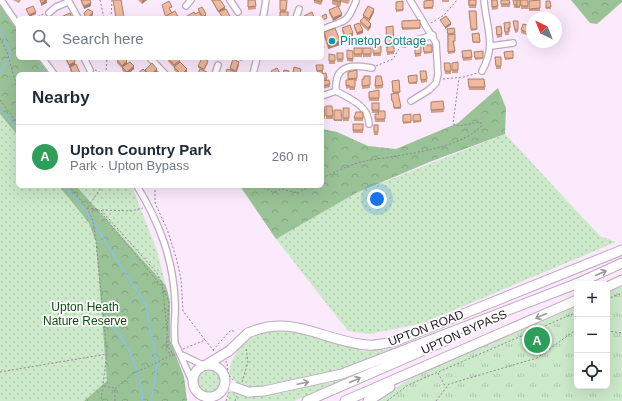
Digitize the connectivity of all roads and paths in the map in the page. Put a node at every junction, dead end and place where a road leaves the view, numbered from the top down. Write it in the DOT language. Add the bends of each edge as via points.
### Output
graph roads {
  1 [pos="1,0"];
  2 [pos="100,0"];
  3 [pos="112,0"];
  4 [pos="191,0"];
  5 [pos="230,0"];
  6 [pos="266,0"];
  7 [pos="410,0"];
  8 [pos="457,0"];
  9 [pos="484,0"];
  10 [pos="68,1"];
  11 [pos="356,1"];
  12 [pos="186,6"];
  13 [pos="299,9"];
  14 [pos="238,12"];
  15 [pos="49,13"];
  16 [pos="40,16"];
  17 [pos="77,16"];
  18 [pos="104,16"];
  19 [pos="111,16"];
  20 [pos="264,16"];
  21 [pos="297,16"];
  22 [pos="16,22"];
  23 [pos="426,24"];
  24 [pos="324,29"];
  25 [pos="433,35"];
  26 [pos="0,38"];
  27 [pos="513,43"];
  28 [pos="404,44"];
  29 [pos="491,46"];
  30 [pos="44,60"];
  31 [pos="85,60"];
  32 [pos="107,60"];
  33 [pos="152,60"];
  34 [pos="256,60"];
  35 [pos="218,65"];
  36 [pos="372,68"];
  37 [pos="90,70"];
  38 [pos="482,71"];
  39 [pos="52,72"];
  40 [pos="101,72"];
  41 [pos="106,72"];
  42 [pos="163,72"];
  43 [pos="216,72"];
  44 [pos="254,72"];
  45 [pos="437,78"];
  46 [pos="459,78"];
  47 [pos="16,83"];
  48 [pos="336,91"];
  49 [pos="324,95"];
  50 [pos="0,100"];
  51 [pos="411,101"];
  52 [pos="16,121"];
  53 [pos="370,124"];
  54 [pos="324,177"];
  55 [pos="71,188"];
  56 [pos="101,188"];
  57 [pos="139,188"];
  58 [pos="265,188"];
  59 [pos="307,188"];
  60 [pos="149,207"];
  61 [pos="87,208"];
  62 [pos="101,210"];
  63 [pos="622,250"];
  64 [pos="622,264"];
  65 [pos="622,280"];
  66 [pos="583,281"];
  67 [pos="574,285"];
  68 [pos="574,285"];
  69 [pos="610,286"];
  70 [pos="622,293"];
  71 [pos="610,298"];
  72 [pos="574,301"];
  73 [pos="574,313"];
  74 [pos="574,331"];
  75 [pos="610,331"];
  76 [pos="235,332"];
  77 [pos="622,333"];
  78 [pos="243,343"];
  79 [pos="182,351"];
  80 [pos="229,351"];
  81 [pos="108,353"];
  82 [pos="172,355"];
  83 [pos="431,364"];
  84 [pos="205,365"];
  85 [pos="0,372"];
  86 [pos="438,373"];
  87 [pos="192,382"];
  88 [pos="223,382"];
  89 [pos="103,386"];
  90 [pos="445,387"];
  91 [pos="115,388"];
  92 [pos="238,389"];
  93 [pos="196,391"];
  94 [pos="207,399"];
  95 [pos="101,401"];
  96 [pos="115,401"];
  97 [pos="192,401"];
  98 [pos="222,401"];
  99 [pos="234,401"];
  100 [pos="307,401"];
  101 [pos="345,401"];
  102 [pos="368,401"];
  103 [pos="387,401"];
  104 [pos="436,401"];
  1 -- 22 [label="street"];
  2 -- 18 [label="path"];
  3 -- 19 [label="path"];
  4 -- 12 [label="street"];
  5 -- 14 [label="street"];
  6 -- 20 [label="street"];
  7 -- 23 [label="street"];
  8 -- 23 [label="path" via="444,14"];
  9 -- 29 [label="street"];
  10 -- 15 [label="street"];
  10 -- 17 [label="street"];
  11 -- 24 [label="street" via="350,16 343,22"];
  13 -- 21 [label="street"];
  15 -- 16 [label="path"];
  23 -- 25 [label="street"];
  25 -- 28 [label="street"];
  25 -- 45 [label="street" via="437,55"];
  26 -- 47 [label="path" via="11,62"];
  27 -- 29 [label="street"];
  28 -- 36 [label="path" via="397,49 393,58"];
  29 -- 38 [label="street"];
  30 -- 39 [label="street"];
  31 -- 37 [label="street"];
  32 -- 41 [label="path"];
  33 -- 42 [label="street"];
  34 -- 44 [label="street"];
  35 -- 43 [label="street"];
  36 -- 48 [label="street" via="353,66 344,69 338,73 335,80"];
  37 -- 40 [label="path" via="98,69"];
  38 -- 46 [label="path"];
  45 -- 46 [label="path"];
  45 -- 51 [label="street" via="429,90"];
  46 -- 54 [label="path" via="453,124 459,126 480,122 482,125 470,136 447,145 363,161"];
  48 -- 49 [label="street"];
  48 -- 53 [label="street" via="355,100 367,114"];
  50 -- 52 [label="path"];
  55 -- 61 [label="path"];
  56 -- 61 [label="path"];
  57 -- 60 [label="street"];
  58 -- 59 [label="path" via="274,192 282,189 298,193"];
  60 -- 62 [label="path" via="131,211"];
  60 -- 79 [label="street, bridge" via="166,246 172,268 175,343"];
  61 -- 62 [label="path"];
  61 -- 81 [label="path" via="93,221"];
  61 -- 82 [label="path" via="98,209 163,288 169,302 166,350"];
  62 -- 82 [label="path" via="157,273 162,283 168,347"];
  63 -- 80 [label="highway, UPTON ROAD, bridge" via="381,345 352,343 305,328 286,325 248,333"];
  66 -- 64 [label="highway, UPTON BYPASS, one-way"];
  65 -- 69 [label="highway"];
  92 -- 67 [label="highway, one-way, bridge" via="248,392 264,391 342,374"];
  100 -- 68 [label="highway, UPTON BYPASS, one-way"];
  70 -- 71 [label="path"];
  72 -- 83 [label="highway, UPTON BYPASS, one-way"];
  73 -- 86 [label="path"];
  74 -- 90 [label="path" via="536,358"];
  75 -- 77 [label="path"];
  76 -- 79 [label="path" via="228,332 213,350 205,340"];
  78 -- 92 [label="path" via="247,350 248,362"];
  79 -- 84 [label="street"];
  79 -- 87 [label="street"];
  80 -- 84 [label="highway, UPTON ROAD"];
  80 -- 88 [label="highway"];
  81 -- 85 [label="path"];
  81 -- 89 [label="path"];
  82 -- 91 [label="path" via="135,372"];
  83 -- 101 [label="highway, UPTON BYPASS"];
  83 -- 102 [label="highway"];
  84 -- 87 [label="highway" via="194,373"];
  84 -- 88 [label="highway" via="215,366"];
  86 -- 90 [label="path"];
  86 -- 103 [label="path" via="408,385"];
  87 -- 93 [label="highway"];
  88 -- 92 [label="highway"];
  88 -- 94 [label="highway" via="215,396"];
  88 -- 98 [label="highway"];
  89 -- 91 [label="path"];
  89 -- 95 [label="path"];
  90 -- 104 [label="path"];
  91 -- 96 [label="path"];
  92 -- 99 [label="path"];
  93 -- 94 [label="highway"];
  93 -- 97 [label="highway"];
}
